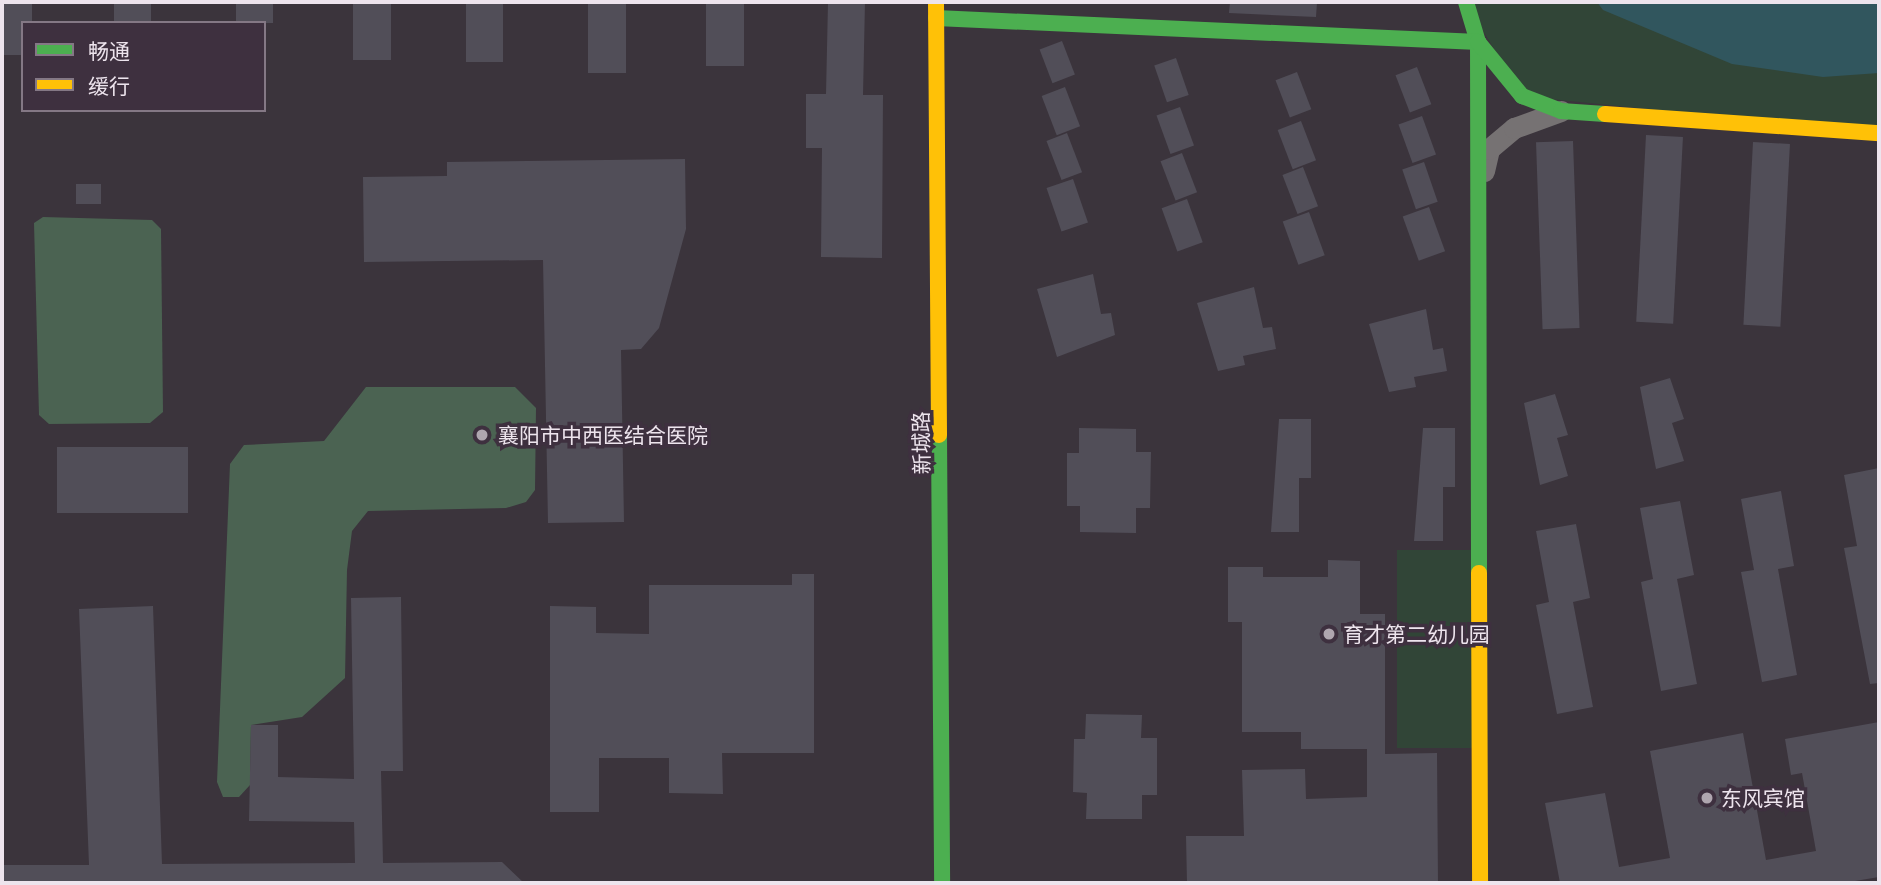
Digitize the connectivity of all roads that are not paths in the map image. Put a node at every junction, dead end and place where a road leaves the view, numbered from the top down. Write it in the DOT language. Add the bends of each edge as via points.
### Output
graph roads {
  1 [pos="1466,2"];
  2 [pos="936,10"];
  3 [pos="1478,43"];
  4 [pos="1561,111"];
  5 [pos="1879,134"];
  6 [pos="1478,194"];
  7 [pos="943,842"];
  8 [pos="924,883"];
  9 [pos="942,883"];
  10 [pos="962,883"];
  11 [pos="1480,883"];
  1 -- 3 [label="street"];
  2 -- 3 [label="street"];
  2 -- 7 [label="street, 新城路"];
  3 -- 4 [label="street" via="1522,96"];
  3 -- 6 [label="street"];
  4 -- 5 [label="street"];
  4 -- 6 [label="street" via="1514,128 1489,149"];
  6 -- 11 [label="street"];
  7 -- 8 [label="street"];
  7 -- 9 [label="street, 新城路"];
  7 -- 10 [label="street"];
}
